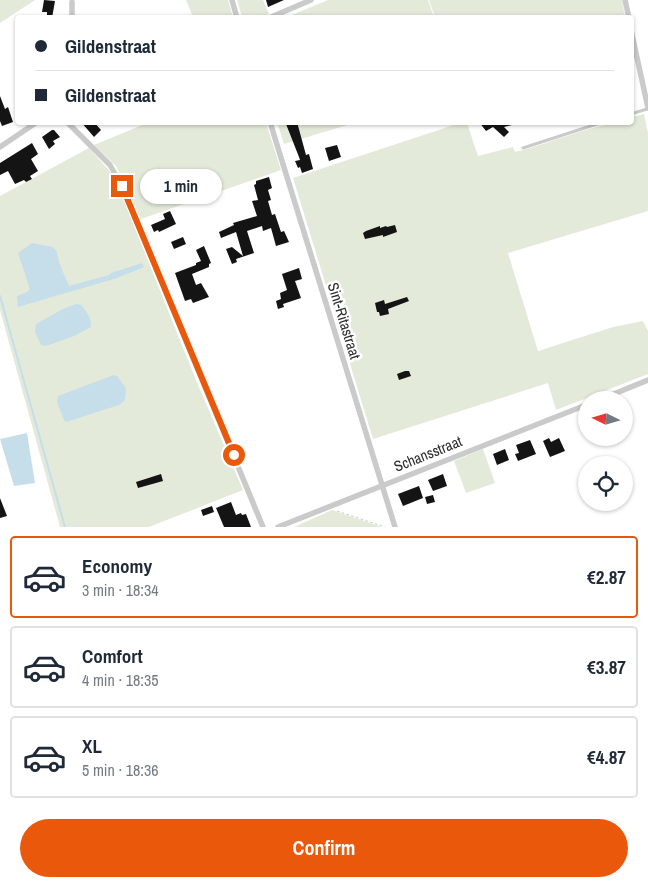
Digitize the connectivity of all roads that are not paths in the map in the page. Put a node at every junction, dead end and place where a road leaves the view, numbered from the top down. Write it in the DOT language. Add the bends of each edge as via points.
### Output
graph roads {
  1 [pos="232,0"];
  2 [pos="311,0"];
  3 [pos="625,0"];
  4 [pos="72,2"];
  5 [pos="72,15"];
  6 [pos="236,15"];
  7 [pos="276,15"];
  8 [pos="628,15"];
  9 [pos="634,44"];
  10 [pos="648,108"];
  11 [pos="634,113"];
  12 [pos="33,125"];
  13 [pos="71,125"];
  14 [pos="271,125"];
  15 [pos="594,125"];
  16 [pos="0,147"];
  17 [pos="523,148"];
  18 [pos="648,380"];
  19 [pos="621,391"];
  20 [pos="578,408"];
  21 [pos="382,486"];
  22 [pos="263,527"];
  23 [pos="278,527"];
  24 [pos="395,527"];
  1 -- 6 [label="street"];
  2 -- 7 [label="street"];
  3 -- 8 [label="street"];
  4 -- 5 [label="street"];
  9 -- 10 [label="street"];
  10 -- 11 [label="lane"];
  12 -- 16 [label="street"];
  13 -- 22 [label="street" via="110,165 122,186"];
  14 -- 21 [label="street, Sint-Ritastraat"];
  15 -- 17 [label="lane"];
  18 -- 19 [label="street"];
  20 -- 21 [label="street, Schansstraat"];
  21 -- 23 [label="street, Schansstraat"];
  21 -- 24 [label="street, Sint-Ritastraat"];
}
